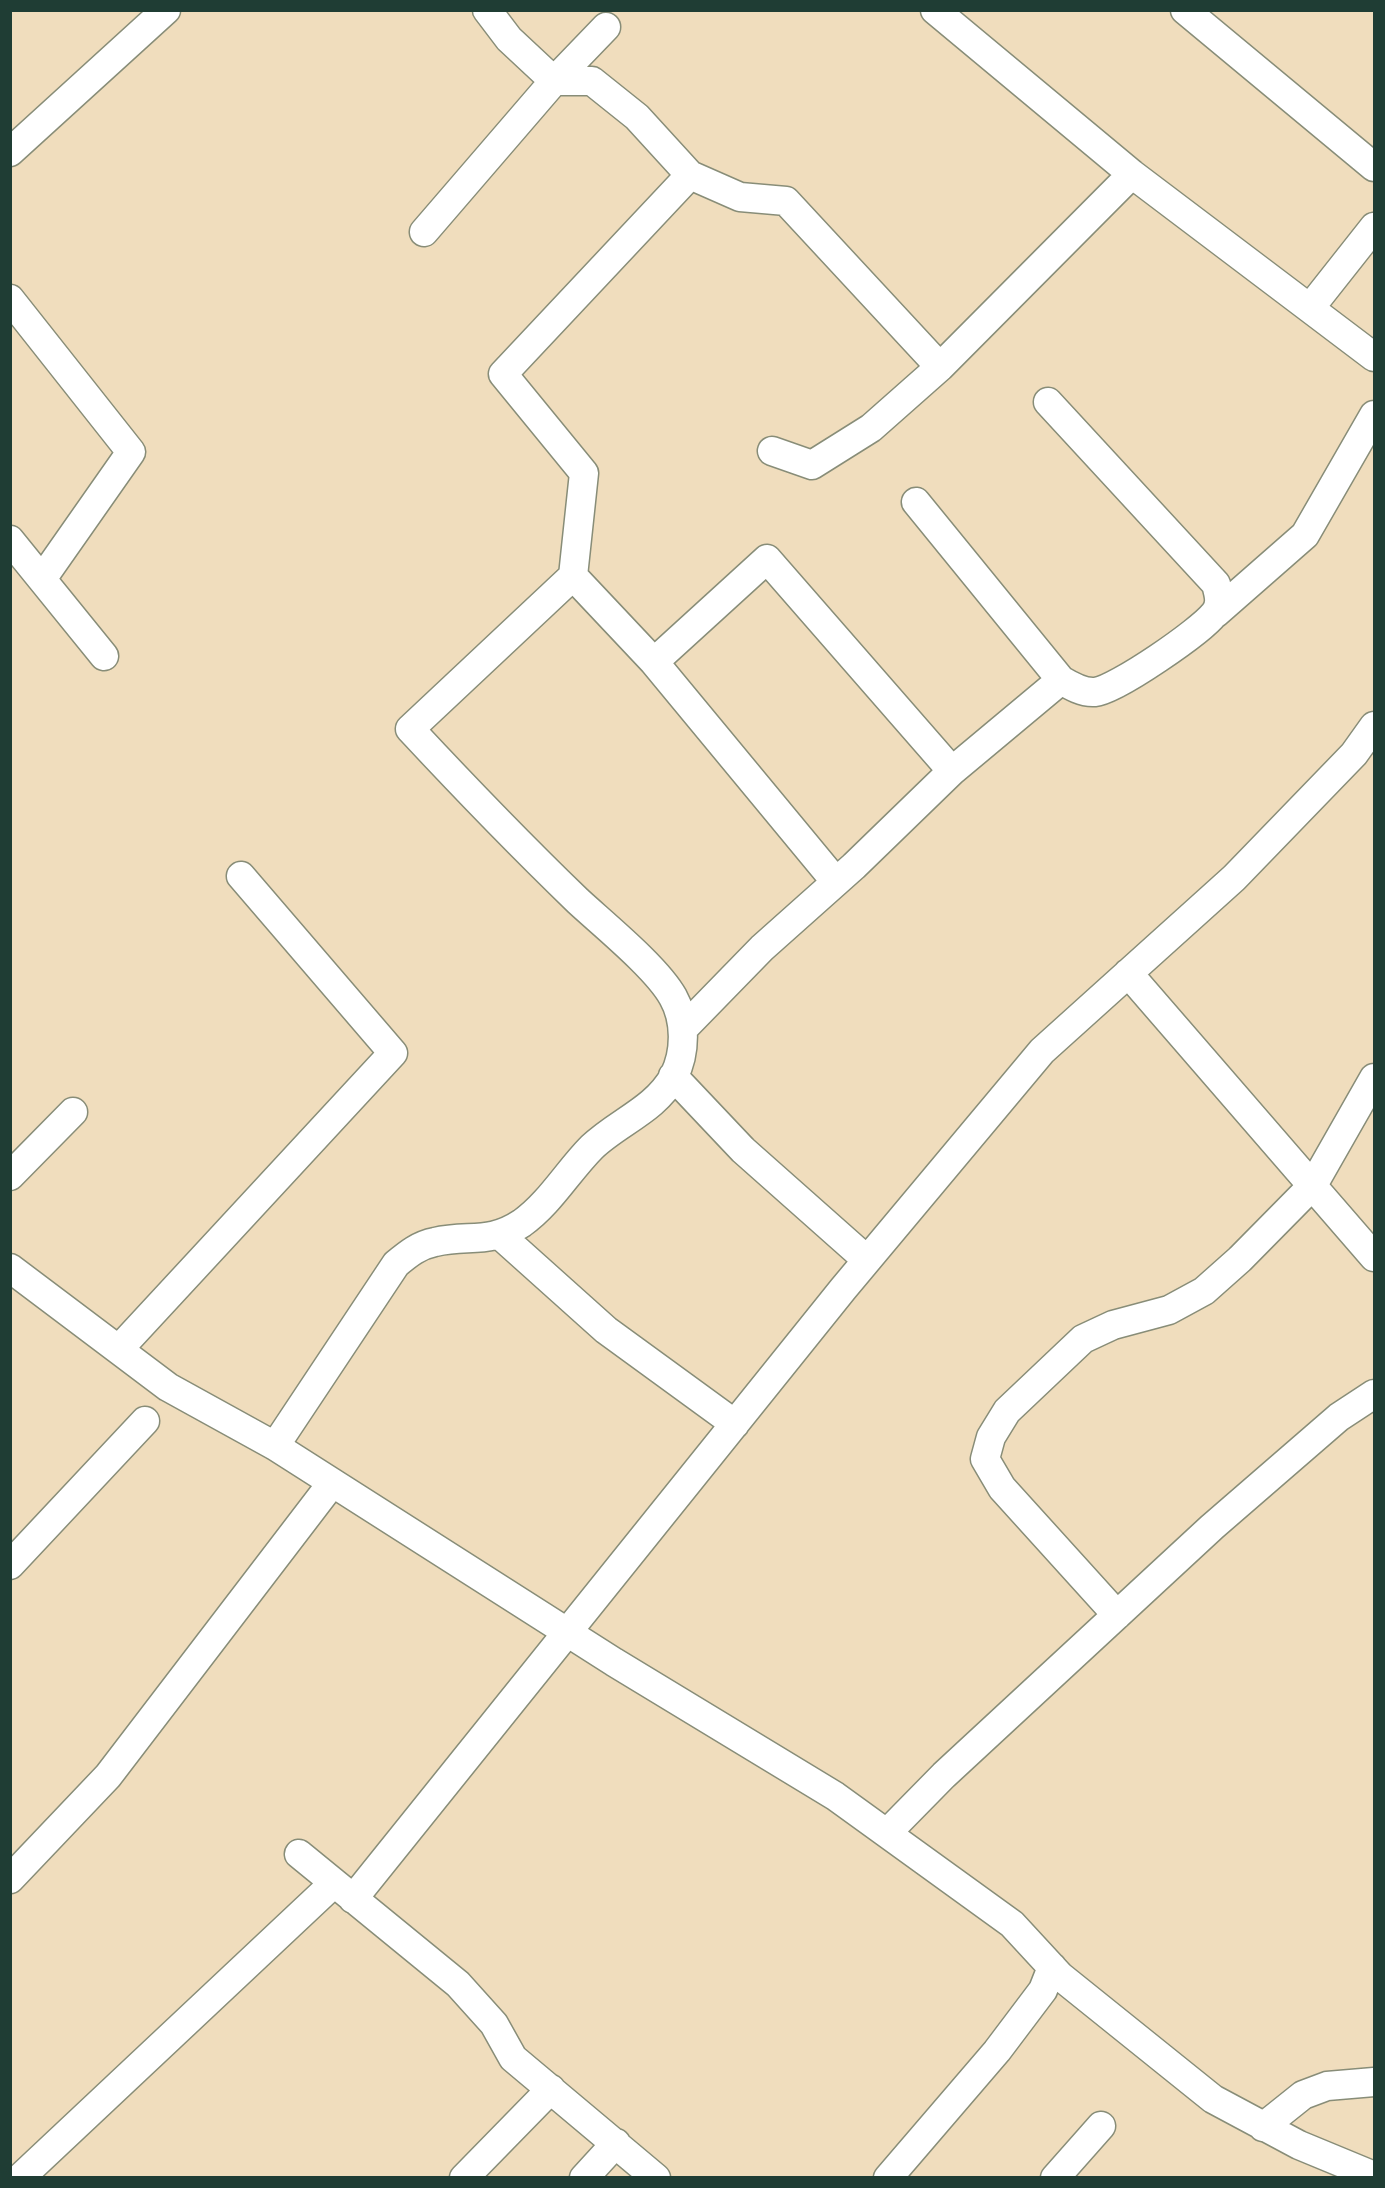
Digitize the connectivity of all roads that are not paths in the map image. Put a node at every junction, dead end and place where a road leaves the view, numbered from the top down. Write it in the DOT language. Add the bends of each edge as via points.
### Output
graph roads {
  1 [pos="166,10"];
  2 [pos="487,10"];
  3 [pos="935,10"];
  4 [pos="1185,10"];
  5 [pos="606,27"];
  6 [pos="554,81"];
  7 [pos="10,153"];
  8 [pos="1374,167"];
  9 [pos="1132,174"];
  10 [pos="690,175"];
  11 [pos="1374,227"];
  12 [pos="424,232"];
  13 [pos="10,299"];
  14 [pos="1310,308"];
  15 [pos="1374,357"];
  16 [pos="940,367"];
  17 [pos="1048,402"];
  18 [pos="1374,415"];
  19 [pos="772,451"];
  20 [pos="916,502"];
  21 [pos="10,540"];
  22 [pos="573,576"];
  23 [pos="42,579"];
  24 [pos="1216,613"];
  25 [pos="104,656"];
  26 [pos="654,662"];
  27 [pos="1061,680"];
  28 [pos="1374,726"];
  29 [pos="952,771"];
  30 [pos="241,876"];
  31 [pos="836,882"];
  32 [pos="1128,973"];
  33 [pos="684,1028"];
  34 [pos="674,1076"];
  35 [pos="1374,1078"];
  36 [pos="73,1112"];
  37 [pos="10,1176"];
  38 [pos="1313,1185"];
  39 [pos="500,1235"];
  40 [pos="1374,1257"];
  41 [pos="867,1260"];
  42 [pos="10,1268"];
  43 [pos="119,1349"];
  44 [pos="1374,1394"];
  45 [pos="145,1421"];
  46 [pos="735,1424"];
  47 [pos="275,1446"];
  48 [pos="332,1483"];
  49 [pos="10,1565"];
  50 [pos="1117,1615"];
  51 [pos="568,1633"];
  52 [pos="887,1833"];
  53 [pos="298,1854"];
  54 [pos="11,1879"];
  55 [pos="344,1891"];
  56 [pos="1052,1967"];
  57 [pos="1374,2082"];
  58 [pos="551,2089"];
  59 [pos="1101,2126"];
  60 [pos="1263,2127"];
  61 [pos="616,2144"];
  62 [pos="1374,2176"];
  63 [pos="20,2178"];
  64 [pos="464,2178"];
  65 [pos="584,2178"];
  66 [pos="656,2178"];
  67 [pos="888,2178"];
  68 [pos="1055,2178"];
  1 -- 7 [label="street"];
  2 -- 6 [label="street" via="509,39"];
  3 -- 9 [label="street"];
  4 -- 8 [label="street"];
  5 -- 6 [label="street"];
  6 -- 10 [label="street" via="592,81 637,117"];
  6 -- 12 [label="street"];
  9 -- 14 [label="street"];
  9 -- 16 [label="street"];
  10 -- 16 [label="street" via="740,197 786,201"];
  10 -- 22 [label="street" via="502,374 584,473"];
  11 -- 14 [label="street"];
  13 -- 23 [label="street" via="131,452"];
  14 -- 15 [label="street"];
  16 -- 19 [label="street" via="871,429 812,465"];
  17 -- 24 [label="street" via="1216,584 1221,599"];
  18 -- 24 [label="street" via="1305,535"];
  20 -- 27 [label="street"];
  21 -- 23 [label="street"];
  22 -- 26 [label="street"];
  22 -- 33 [label="street" via="410,729 499,825 648,968 673,997"];
  23 -- 25 [label="street"];
  24 -- 27 [label="street" via="1198,630 1113,686 1094,692 1076,689"];
  26 -- 29 [label="street" via="767,559"];
  26 -- 31 [label="street"];
  27 -- 29 [label="street"];
  28 -- 32 [label="street" via="1354,754 1242,871"];
  29 -- 31 [label="street"];
  30 -- 43 [label="street" via="393,1053"];
  31 -- 33 [label="street" via="762,948"];
  32 -- 38 [label="street"];
  32 -- 41 [label="street" via="1042,1052"];
  33 -- 34 [label="street"];
  34 -- 39 [label="street" via="633,1119 596,1143 574,1164 547,1201"];
  34 -- 41 [label="street" via="743,1150"];
  35 -- 38 [label="street"];
  36 -- 37 [label="street"];
  38 -- 40 [label="street"];
  38 -- 50 [label="street" via="1204,1291 1169,1310 1113,1325 1083,1340 1007,1411 991,1437 985,1459 1002,1488"];
  39 -- 46 [label="street" via="606,1330"];
  39 -- 47 [label="street" via="436,1242 415,1249 396,1264"];
  41 -- 46 [label="street"];
  42 -- 43 [label="street"];
  43 -- 47 [label="street" via="168,1387"];
  44 -- 50 [label="street" via="1320,1433"];
  45 -- 49 [label="street"];
  46 -- 51 [label="street"];
  47 -- 48 [label="street"];
  48 -- 51 [label="street"];
  48 -- 54 [label="street" via="108,1776"];
  50 -- 52 [label="street"];
  51 -- 52 [label="street" via="835,1796"];
  51 -- 55 [label="street"];
  52 -- 56 [label="street" via="1012,1924"];
  53 -- 55 [label="street"];
  55 -- 58 [label="street" via="458,1984 494,2024 513,2058"];
  55 -- 63 [label="street"];
  56 -- 60 [label="street" via="1213,2099"];
  56 -- 67 [label="street" via="1042,1990 997,2051"];
  57 -- 60 [label="street" via="1327,2086 1303,2095"];
  58 -- 61 [label="street"];
  58 -- 64 [label="street"];
  59 -- 68 [label="street"];
  60 -- 62 [label="street"];
  61 -- 65 [label="street"];
  61 -- 66 [label="street"];
}
